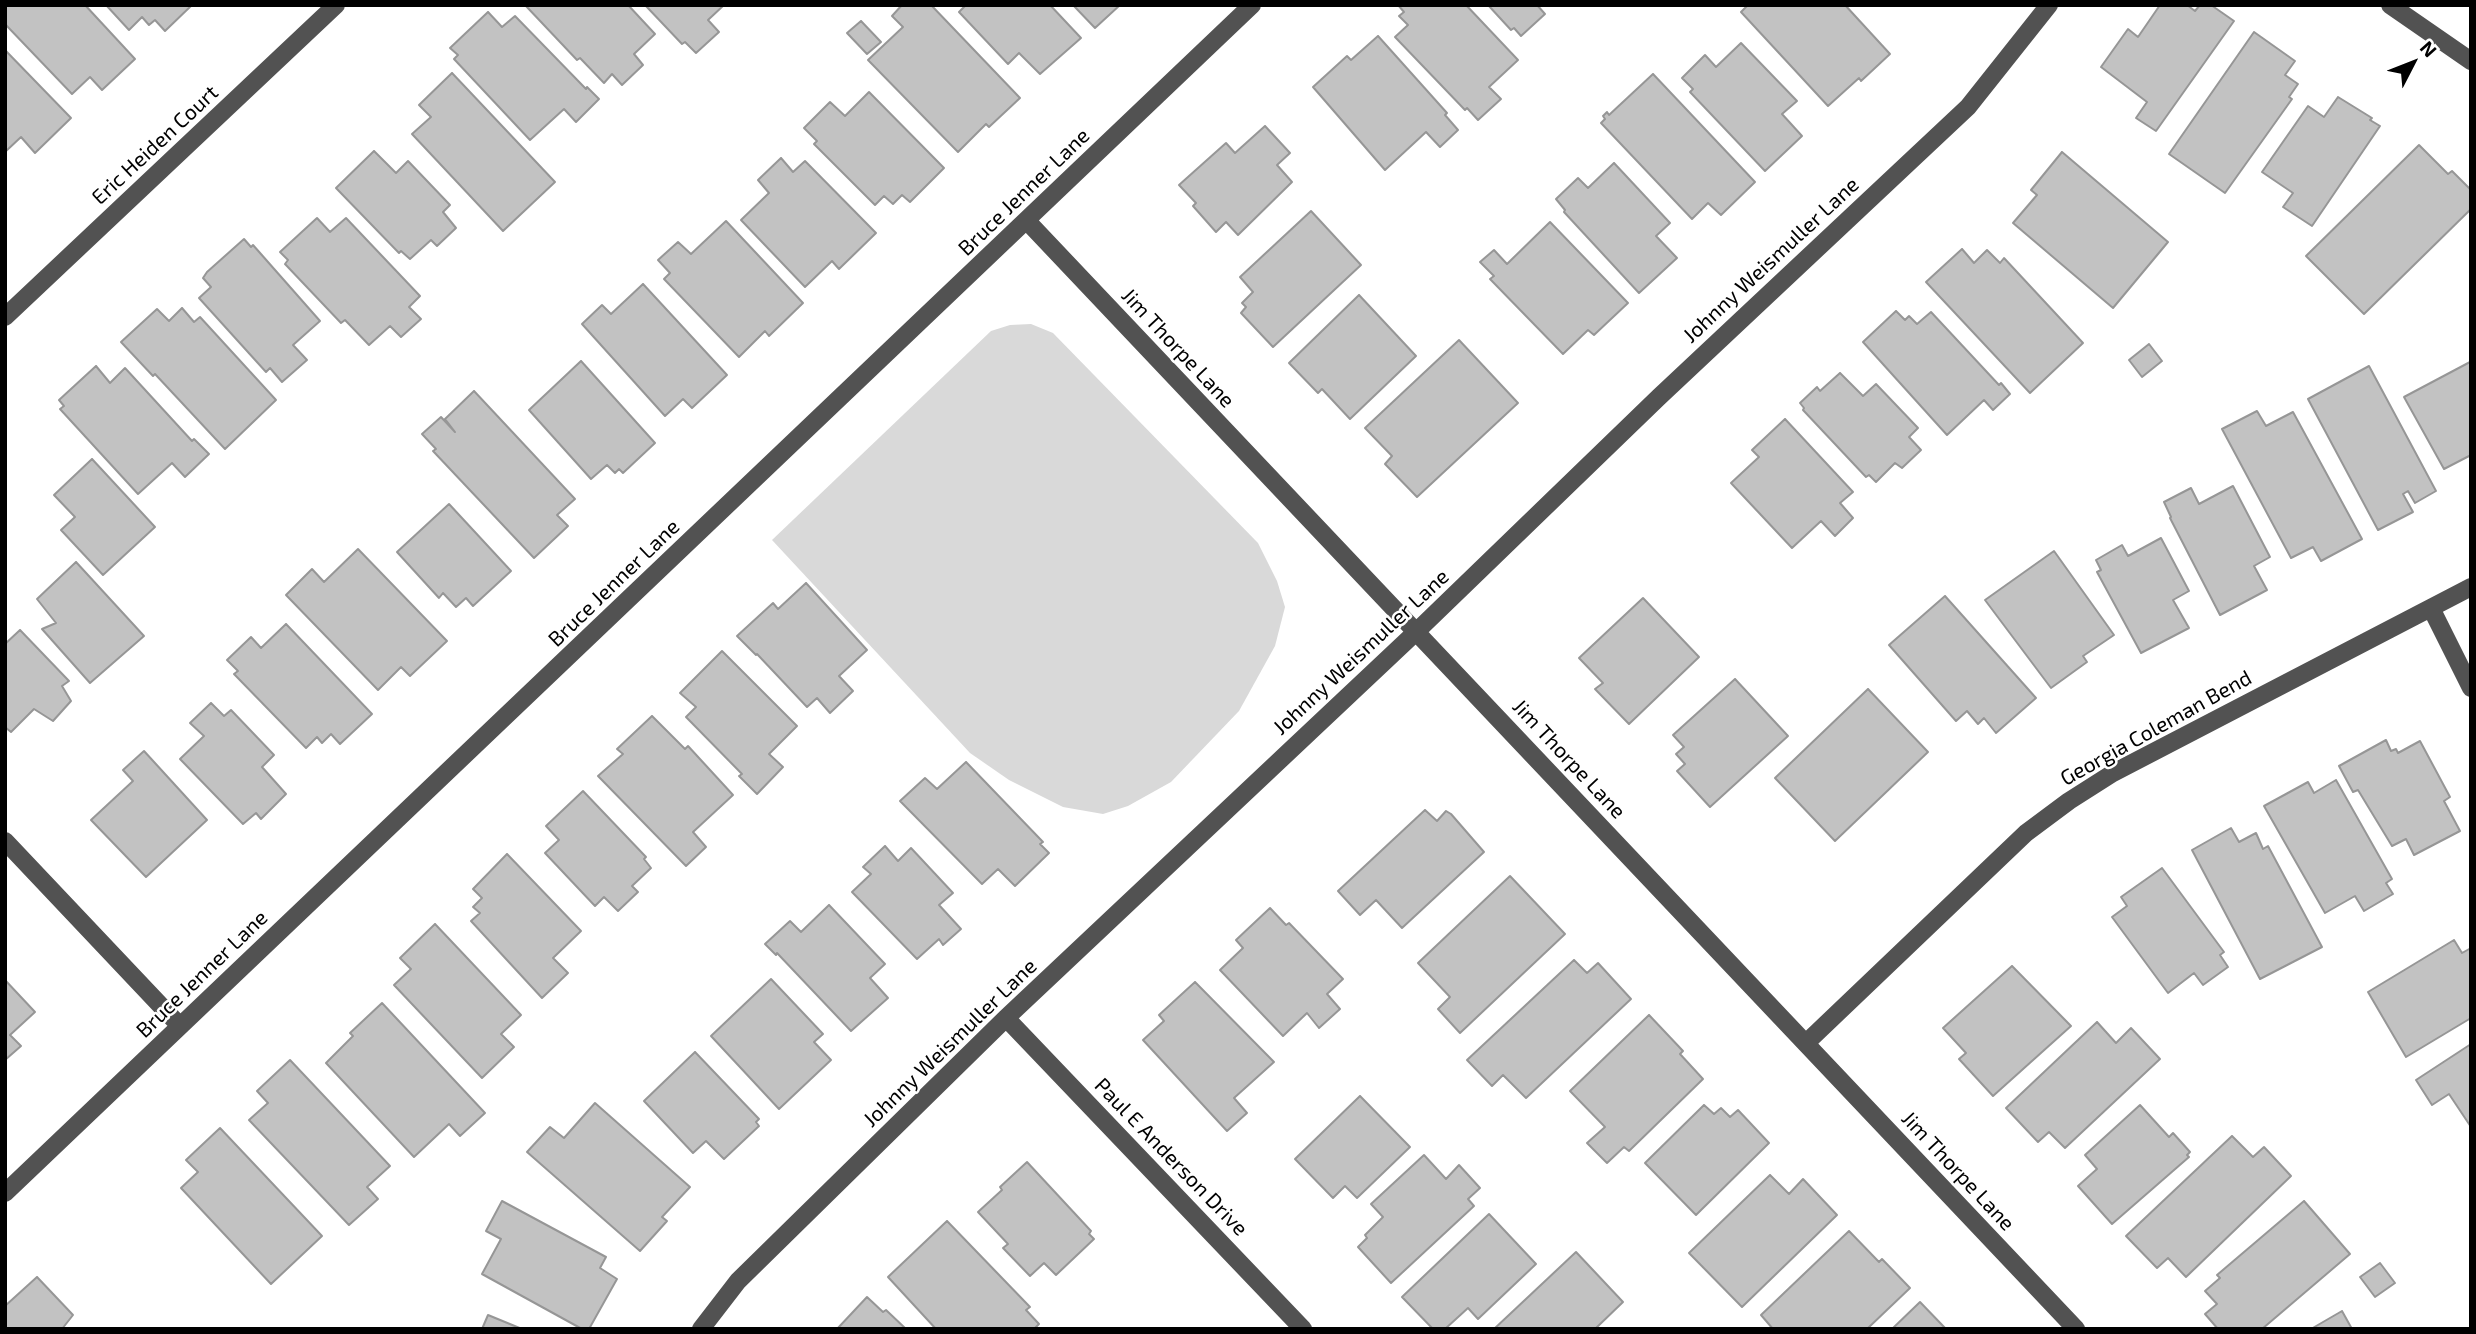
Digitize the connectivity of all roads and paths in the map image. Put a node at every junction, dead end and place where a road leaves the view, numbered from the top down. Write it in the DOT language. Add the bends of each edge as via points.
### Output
graph roads {
  1 [pos="336,5"];
  2 [pos="1252,5"];
  3 [pos="2049,5"];
  4 [pos="2390,5"];
  5 [pos="2471,61"];
  6 [pos="1027,221"];
  7 [pos="5,317"];
  8 [pos="2471,587"];
  9 [pos="2431,608"];
  10 [pos="1417,631"];
  11 [pos="2471,688"];
  12 [pos="5,841"];
  13 [pos="1006,1018"];
  14 [pos="180,1026"];
  15 [pos="1806,1043"];
  16 [pos="5,1193"];
  17 [pos="701,1329"];
  18 [pos="1303,1329"];
  19 [pos="2076,1329"];
  1 -- 7 [label="street, Eric Heiden Court"];
  2 -- 6 [label="street, Bruce Jenner Lane"];
  3 -- 10 [label="street, Johnny Weismuller Lane" via="1968,107"];
  4 -- 5 [label="street"];
  6 -- 10 [label="street, Jim Thorpe Lane"];
  6 -- 14 [label="street, Bruce Jenner Lane"];
  8 -- 9 [label="street, Georgia Coleman Bend"];
  9 -- 11 [label="street"];
  9 -- 15 [label="street, Georgia Coleman Bend" via="2113,773 2069,801 2026,833"];
  10 -- 13 [label="street, Johnny Weismuller Lane"];
  10 -- 15 [label="street, Jim Thorpe Lane"];
  12 -- 14 [label="street"];
  13 -- 17 [label="street, Johnny Weismuller Lane" via="738,1281"];
  13 -- 18 [label="street, Paul E Anderson Drive"];
  14 -- 16 [label="street, Bruce Jenner Lane"];
  15 -- 19 [label="street, Jim Thorpe Lane"];
}
